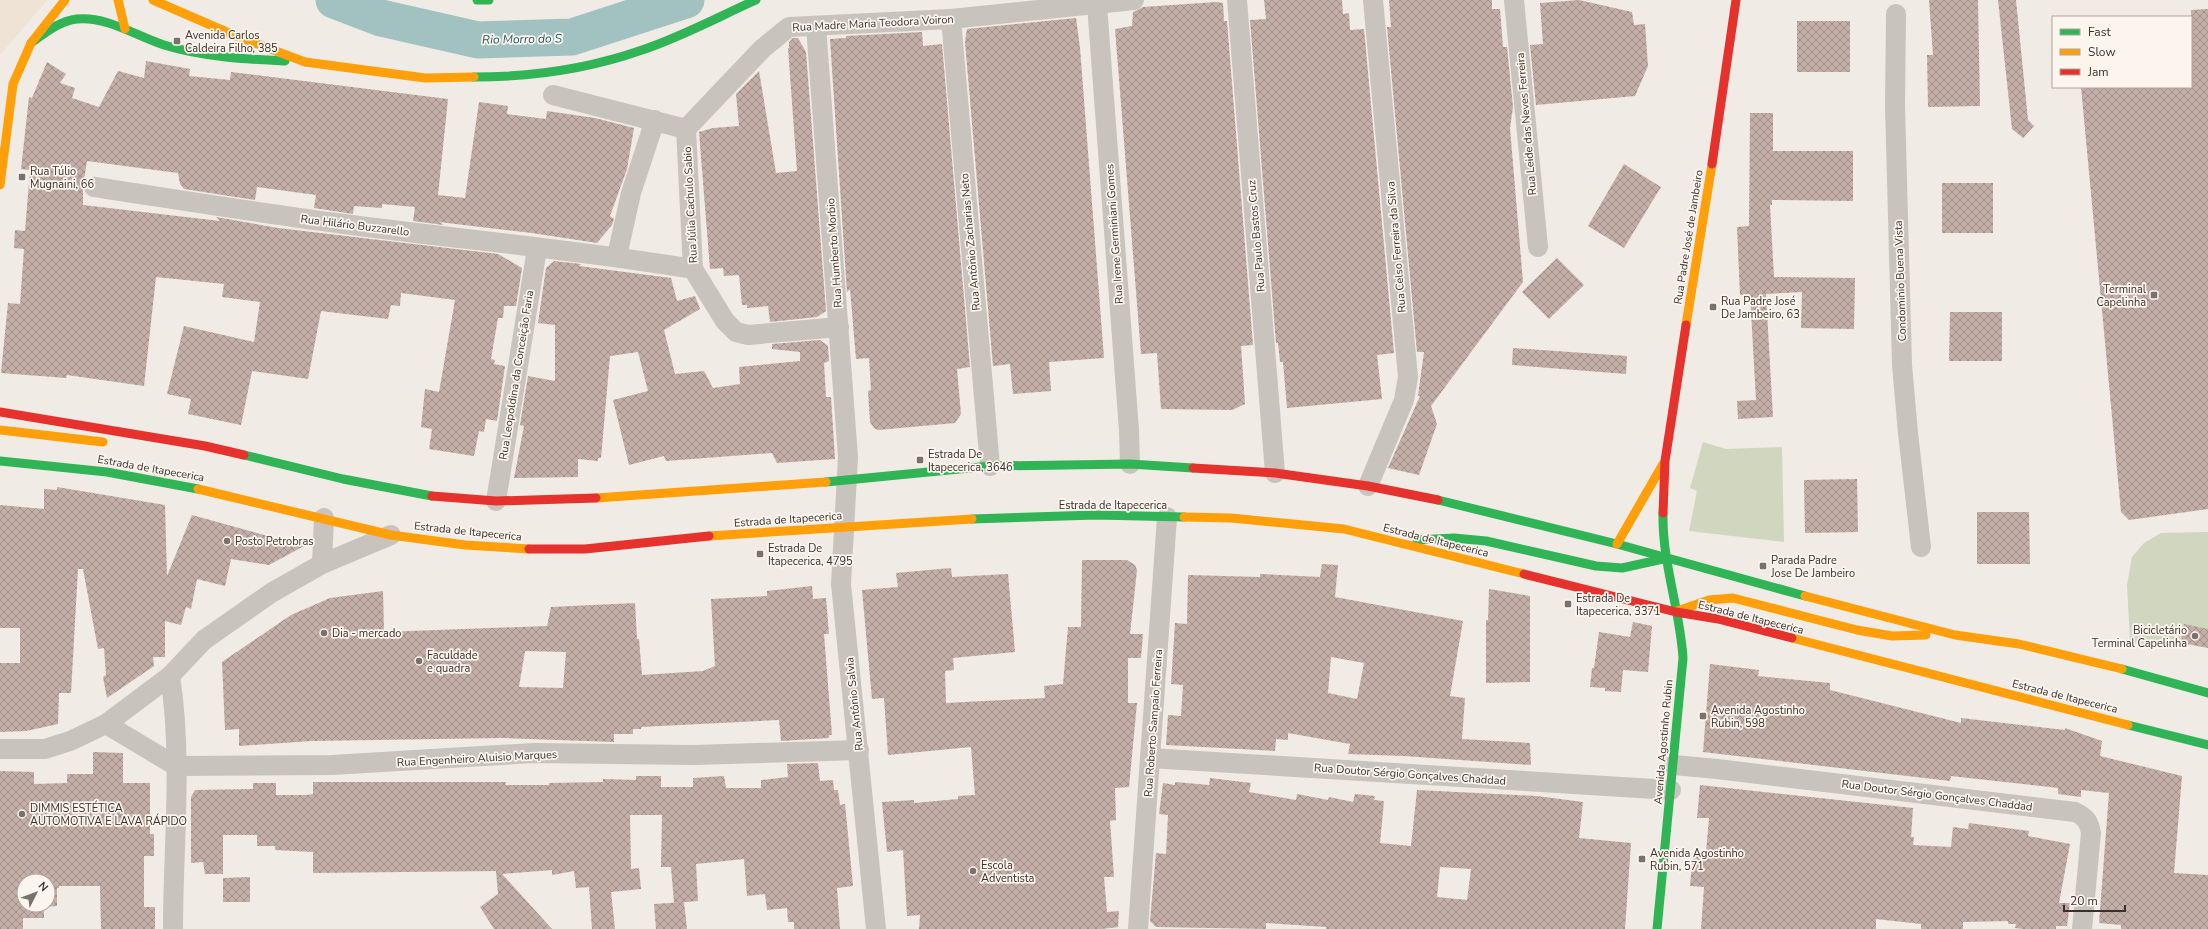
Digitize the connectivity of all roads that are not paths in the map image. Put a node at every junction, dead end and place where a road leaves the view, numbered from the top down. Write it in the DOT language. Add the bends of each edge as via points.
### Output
graph roads {
  1 [pos="65,0"];
  2 [pos="118,0"];
  3 [pos="153,0"];
  4 [pos="477,0"];
  5 [pos="489,0"];
  6 [pos="756,0"];
  7 [pos="1134,0"];
  8 [pos="1237,0"];
  9 [pos="1373,0"];
  10 [pos="1514,0"];
  11 [pos="1736,0"];
  12 [pos="1741,0"];
  13 [pos="1097,5"];
  14 [pos="1896,14"];
  15 [pos="1735,16"];
  16 [pos="951,18"];
  17 [pos="816,26"];
  18 [pos="125,29"];
  19 [pos="30,43"];
  20 [pos="305,62"];
  21 [pos="553,94"];
  22 [pos="655,120"];
  23 [pos="686,129"];
  24 [pos="0,185"];
  25 [pos="94,187"];
  26 [pos="1538,247"];
  27 [pos="537,249"];
  28 [pos="617,256"];
  29 [pos="693,268"];
  30 [pos="839,327"];
  31 [pos="0,412"];
  32 [pos="0,430"];
  33 [pos="172,440"];
  34 [pos="111,443"];
  35 [pos="132,443"];
  36 [pos="0,461"];
  37 [pos="1665,461"];
  38 [pos="1130,464"];
  39 [pos="990,466"];
  40 [pos="1275,473"];
  41 [pos="848,480"];
  42 [pos="1368,486"];
  43 [pos="496,501"];
  44 [pos="1167,517"];
  45 [pos="324,518"];
  46 [pos="844,528"];
  47 [pos="391,535"];
  48 [pos="1394,541"];
  49 [pos="1617,544"];
  50 [pos="1921,547"];
  51 [pos="1665,559"];
  52 [pos="322,564"];
  53 [pos="1676,612"];
  54 [pos="1955,635"];
  55 [pos="170,676"];
  56 [pos="2208,692"];
  57 [pos="106,724"];
  58 [pos="2208,745"];
  59 [pos="0,749"];
  60 [pos="858,750"];
  61 [pos="1150,758"];
  62 [pos="1674,765"];
  63 [pos="176,766"];
  64 [pos="1671,790"];
  65 [pos="173,929"];
  66 [pos="876,929"];
  67 [pos="1138,929"];
  68 [pos="1657,929"];
  69 [pos="2082,929"];
  1 -- 19 [label="main road"];
  2 -- 18 [label="main road"];
  3 -- 20 [label="main road"];
  4 -- 5 [label="main road"];
  6 -- 20 [label="main road" via="643,50 561,71 509,76 425,78"];
  7 -- 13 [label="street, Rua Madre Maria Teodora Voiron"];
  8 -- 40 [label="street, Rua Paulo Bastos Cruz"];
  9 -- 42 [label="street, Rua Celso Ferreira da Silva" via="1408,377 1404,400"];
  10 -- 26 [label="street, Rua Leide das Neves Ferreira"];
  11 -- 15 [label="main road, Rua Padre José de Jambeiro"];
  12 -- 15 [label="main road, Rua Padre José de Jambeiro"];
  13 -- 16 [label="street, Rua Madre Maria Teodora Voiron"];
  13 -- 38 [label="street, Rua Irene Germiniani Gomes"];
  14 -- 50 [label="street, Condominio Buena Vista" via="1895,106 1902,365"];
  15 -- 37 [label="main road, Rua Padre José de Jambeiro"];
  16 -- 17 [label="street, Rua Madre Maria Teodora Voiron"];
  16 -- 39 [label="street, Rua Antônio Zacharias Neto"];
  17 -- 23 [label="street, Rua Madre Maria Teodora Voiron" via="785,29 762,49"];
  17 -- 30 [label="street, Rua Humberto Morbio"];
  18 -- 19 [label="main road" via="78,18 67,21"];
  18 -- 20 [label="main road" via="163,45 212,56"];
  19 -- 24 [label="main road" via="13,84"];
  21 -- 22 [label="street"];
  22 -- 23 [label="street"];
  22 -- 28 [label="street" via="631,193"];
  23 -- 29 [label="street, Rua Júlia Cachulo Sabio"];
  25 -- 27 [label="street, Rua Hilário Buzzarello"];
  27 -- 28 [label="street, Rua Hilário Buzzarello"];
  27 -- 43 [label="street, Rua Leopoldina da Conceição Faria"];
  28 -- 29 [label="street, Rua Hilário Buzzarello"];
  29 -- 30 [label="street, Rua Júlia Cachulo Sabio" via="725,321 736,332 748,335"];
  30 -- 41 [label="street, Rua Humberto Morbio"];
  31 -- 33 [label="main road"];
  32 -- 34 [label="main road"];
  33 -- 35 [label="main road"];
  33 -- 43 [label="main road" via="343,479 442,498"];
  36 -- 45 [label="main road, Estrada de Itapecerica" via="107,472 203,490"];
  37 -- 49 [label="main road, Rua Padre José de Jambeiro"];
  37 -- 51 [label="main road, Rua Padre José de Jambeiro"];
  38 -- 39 [label="main road"];
  38 -- 40 [label="main road"];
  39 -- 41 [label="main road"];
  40 -- 42 [label="main road"];
  41 -- 43 [label="main road" via="579,499"];
  41 -- 46 [label="street, Rua Antônio Salvia"];
  42 -- 49 [label="main road" via="1447,502"];
  44 -- 46 [label="main road, Estrada de Itapecerica" via="1096,515 970,519"];
  44 -- 48 [label="main road, Estrada de Itapecerica" via="1231,518 1344,529"];
  44 -- 61 [label="street, Rua Roberto Sampaio Ferreira"];
  45 -- 47 [label="main road, Estrada de Itapecerica"];
  45 -- 52 [label="street"];
  46 -- 47 [label="main road, Estrada de Itapecerica" via="700,537 585,549 517,549"];
  46 -- 60 [label="street, Rua Antônio Salvia" via="841,584"];
  47 -- 52 [label="street"];
  48 -- 51 [label="main road" via="1454,538 1486,541 1596,566 1622,568"];
  48 -- 53 [label="main road, Estrada de Itapecerica"];
  49 -- 51 [label="main road"];
  51 -- 53 [label="main road, Avenida Agostinho Rubin"];
  51 -- 54 [label="main road"];
  52 -- 55 [label="street" via="271,593 227,623 204,640"];
  53 -- 54 [label="main road" via="1710,600 1733,598 1857,630 1892,636"];
  53 -- 58 [label="main road, Estrada de Itapecerica" via="1725,621"];
  53 -- 62 [label="main road, Avenida Agostinho Rubin" via="1682,635 1683,658"];
  54 -- 56 [label="main road" via="2064,653"];
  55 -- 57 [label="street"];
  55 -- 63 [label="street" via="174,704"];
  57 -- 59 [label="street" via="70,741 45,748"];
  57 -- 63 [label="street"];
  60 -- 63 [label="street, Rua Engenheiro Aluisio Marques" via="694,755 533,753 332,765"];
  60 -- 66 [label="street, Rua Antônio Salvia"];
  61 -- 64 [label="street, Rua Doutor Sérgio Gonçalves Chaddad"];
  61 -- 67 [label="street, Rua Roberto Sampaio Ferreira"];
  62 -- 64 [label="main road, Avenida Agostinho Rubin"];
  62 -- 69 [label="street, Rua Doutor Sérgio Gonçalves Chaddad" via="2076,812 2087,820 2092,833"];
  63 -- 65 [label="street"];
  64 -- 68 [label="main road, Avenida Agostinho Rubin"];
}
